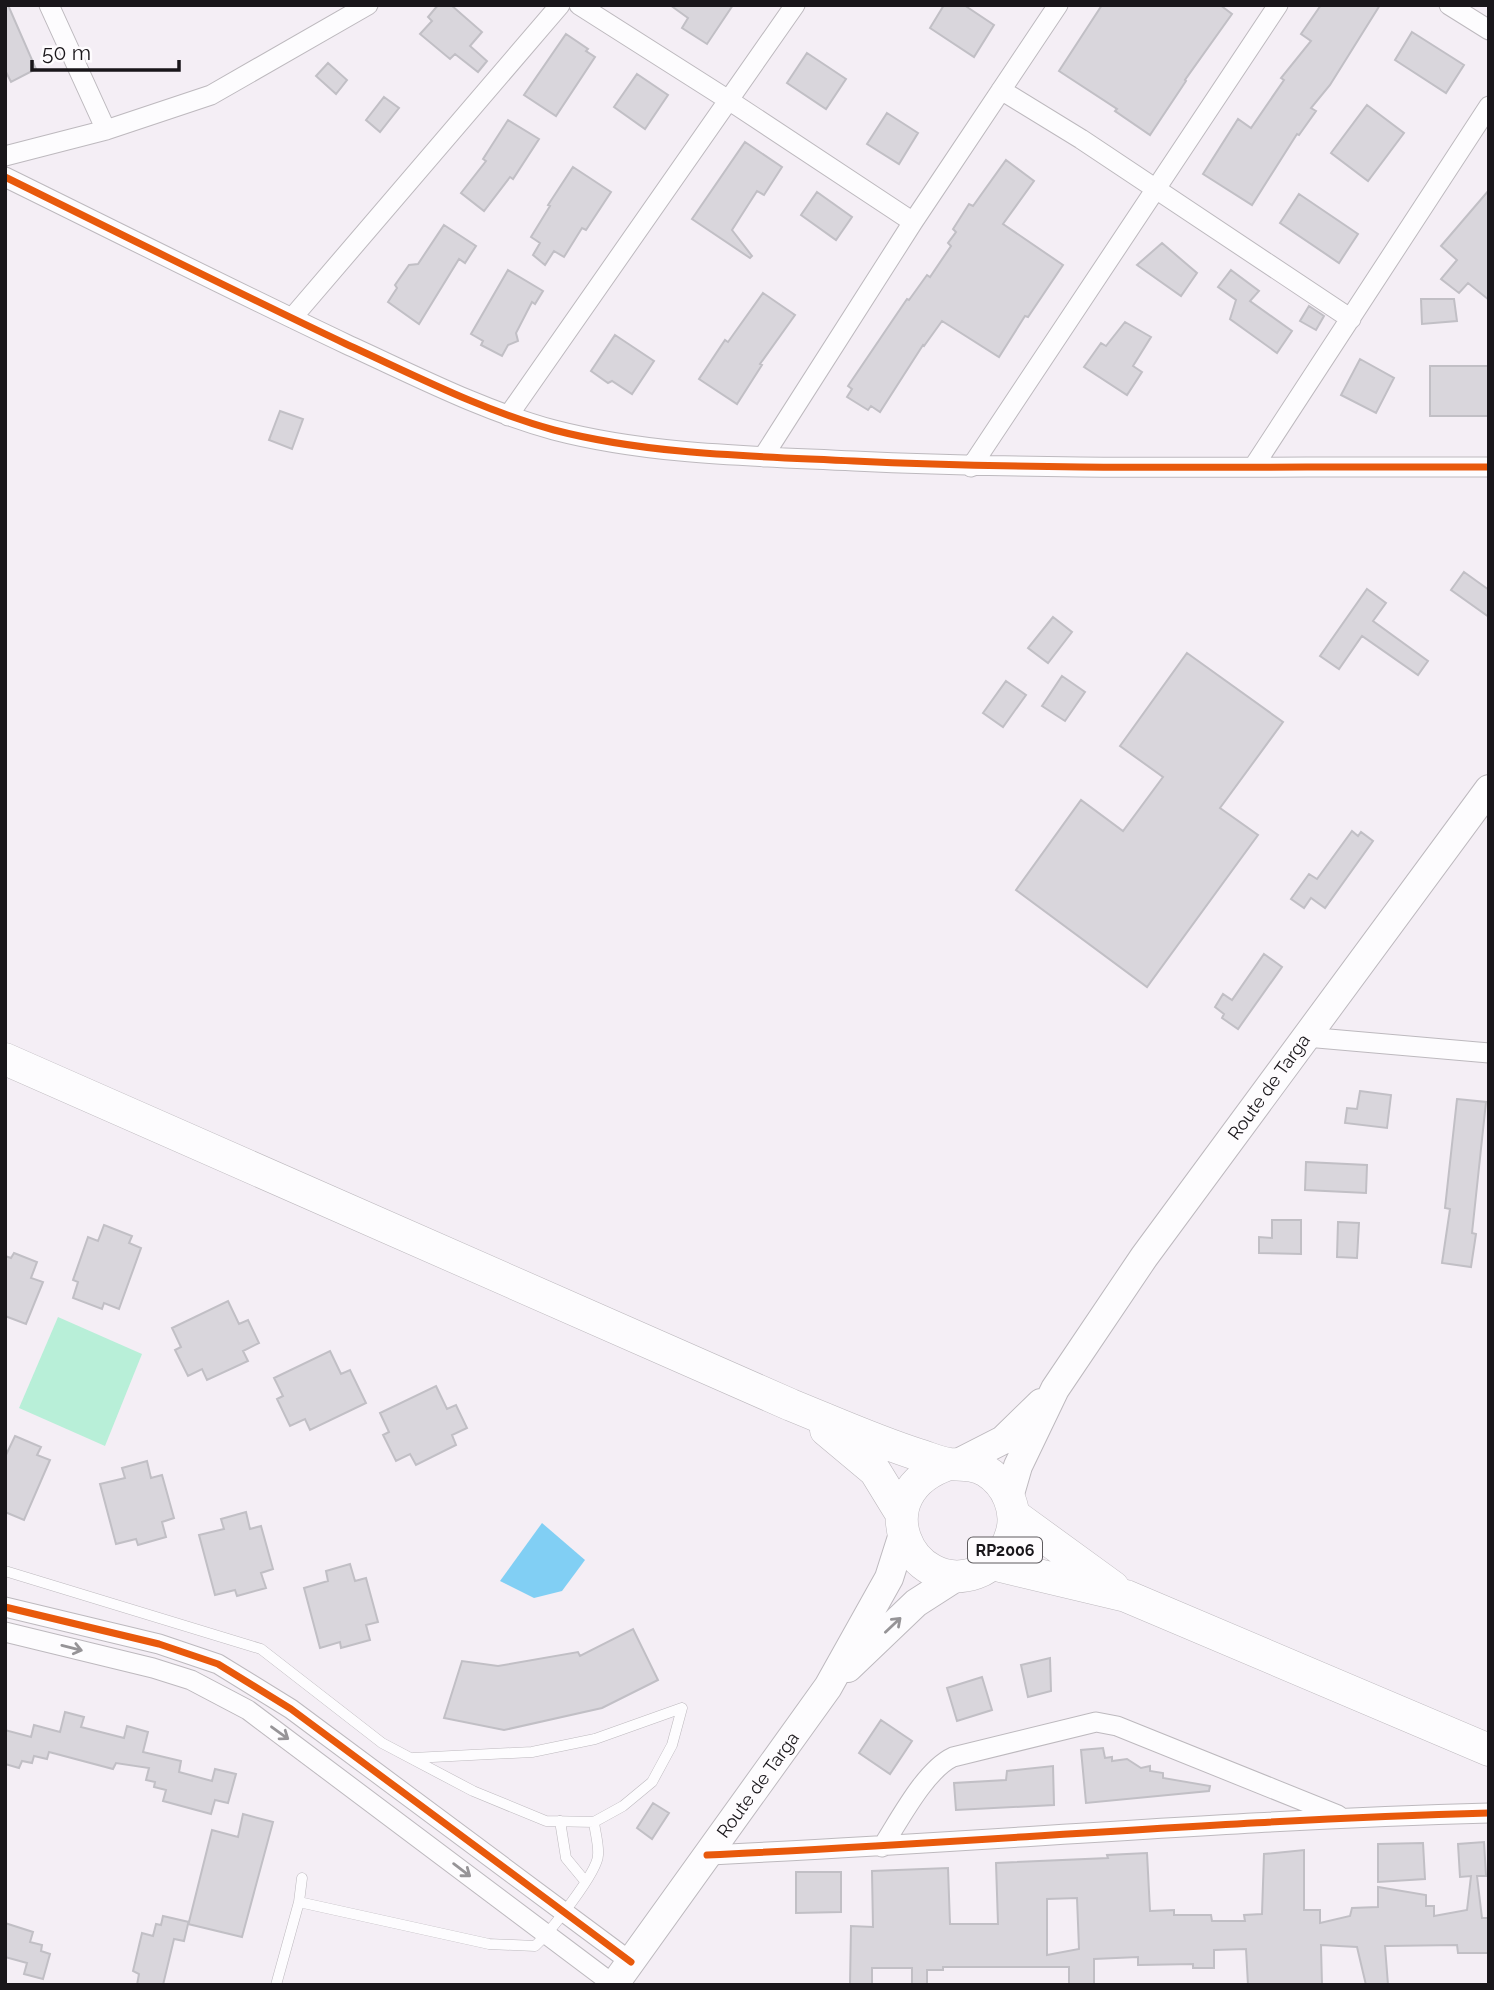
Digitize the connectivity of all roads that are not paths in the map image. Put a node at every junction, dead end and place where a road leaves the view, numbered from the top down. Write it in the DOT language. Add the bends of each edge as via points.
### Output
graph roads {
  1 [pos="48,5"];
  2 [pos="368,5"];
  3 [pos="560,5"];
  4 [pos="579,5"];
  5 [pos="795,5"];
  6 [pos="1058,5"];
  7 [pos="1278,5"];
  8 [pos="1449,5"];
  9 [pos="1489,30"];
  10 [pos="1001,90"];
  11 [pos="730,101"];
  12 [pos="1489,106"];
  13 [pos="106,130"];
  14 [pos="5,156"];
  15 [pos="5,177"];
  16 [pos="1155,190"];
  17 [pos="913,222"];
  18 [pos="292,318"];
  19 [pos="1351,319"];
  20 [pos="508,416"];
  21 [pos="763,457"];
  22 [pos="1254,466"];
  23 [pos="971,467"];
  24 [pos="1489,467"];
  25 [pos="1489,789"];
  26 [pos="1306,1037"];
  27 [pos="1489,1053"];
  28 [pos="5,1059"];
  29 [pos="1055,1389"];
  30 [pos="791,1405"];
  31 [pos="953,1464"];
  32 [pos="1011,1506"];
  33 [pos="902,1524"];
  34 [pos="992,1564"];
  35 [pos="5,1571"];
  36 [pos="958,1576"];
  37 [pos="1126,1596"];
  38 [pos="5,1607"];
  39 [pos="5,1632"];
  40 [pos="828,1687"];
  41 [pos="1489,1750"];
  42 [pos="410,1758"];
  43 [pos="1489,1813"];
  44 [pos="1343,1817"];
  45 [pos="560,1821"];
  46 [pos="594,1822"];
  47 [pos="882,1847"];
  48 [pos="707,1855"];
  49 [pos="302,1878"];
  50 [pos="585,1881"];
  51 [pos="299,1902"];
  52 [pos="565,1913"];
  53 [pos="548,1934"];
  54 [pos="631,1962"];
  55 [pos="276,1985"];
  56 [pos="614,1985"];
  1 -- 13 [label="street"];
  2 -- 13 [label="street" via="211,95"];
  3 -- 18 [label="street"];
  4 -- 11 [label="street"];
  5 -- 11 [label="street"];
  6 -- 10 [label="street"];
  7 -- 16 [label="street"];
  8 -- 9 [label="street"];
  10 -- 16 [label="street"];
  10 -- 17 [label="street"];
  11 -- 17 [label="street"];
  11 -- 20 [label="street"];
  12 -- 19 [label="street"];
  13 -- 14 [label="street"];
  15 -- 18 [label="street"];
  16 -- 19 [label="street"];
  16 -- 23 [label="street"];
  17 -- 21 [label="street"];
  18 -- 20 [label="street"];
  19 -- 22 [label="street"];
  20 -- 21 [label="street" via="600,440"];
  21 -- 23 [label="street"];
  22 -- 23 [label="street"];
  22 -- 24 [label="street"];
  25 -- 26 [label="main road, Route de Targa / RP2006"];
  26 -- 27 [label="street"];
  26 -- 29 [label="main road, Route de Targa / RP2006" via="1144,1257"];
  28 -- 30 [label="main road"];
  29 -- 31 [label="main road, Route de Targa / RP2006" via="1003,1440"];
  29 -- 32 [label="main road, Route de Targa / RP2006" via="1018,1466"];
  30 -- 31 [label="main road" via="894,1447"];
  30 -- 33 [label="main road" via="875,1471"];
  31 -- 32 [label="main road" via="985,1470 999,1481"];
  31 -- 33 [label="main road, RP2006" via="931,1470 916,1481 906,1497"];
  32 -- 34 [label="main road, RP2006" via="1012,1533"];
  32 -- 37 [label="main road"];
  33 -- 36 [label="main road, RP2006" via="911,1551 924,1564"];
  33 -- 40 [label="main road, Route de Targa / RP2006" via="889,1578"];
  34 -- 36 [label="main road, RP2006"];
  34 -- 37 [label="main road"];
  35 -- 42 [label="lane" via="261,1649 382,1743"];
  40 -- 36 [label="main road, Route de Targa / RP2006, one-way" via="916,1604"];
  37 -- 41 [label="main road"];
  38 -- 52 [label="street" via="159,1644 218,1664 291,1709"];
  39 -- 53 [label="street, one-way" via="191,1680 248,1710"];
  40 -- 48 [label="main road, Route de Targa / RP2006"];
  42 -- 45 [label="lane" via="473,1791 546,1821"];
  42 -- 46 [label="lane" via="531,1752 595,1739 682,1708 672,1745 652,1782"];
  43 -- 44 [label="street"];
  44 -- 47 [label="street"];
  44 -- 47 [label="street" via="1117,1726 1096,1722 942,1762"];
  45 -- 46 [label="lane"];
  45 -- 50 [label="lane" via="566,1858"];
  46 -- 50 [label="lane" via="599,1857"];
  47 -- 48 [label="street"];
  48 -- 54 [label="main road, Route de Targa / RP2006"];
  49 -- 51 [label="lane"];
  50 -- 52 [label="lane"];
  51 -- 53 [label="lane" via="489,1944 535,1946"];
  51 -- 55 [label="lane"];
  52 -- 53 [label="lane"];
  52 -- 54 [label="street"];
  53 -- 56 [label="street"];
  54 -- 56 [label="main road, Route de Targa / RP2006"];
}
